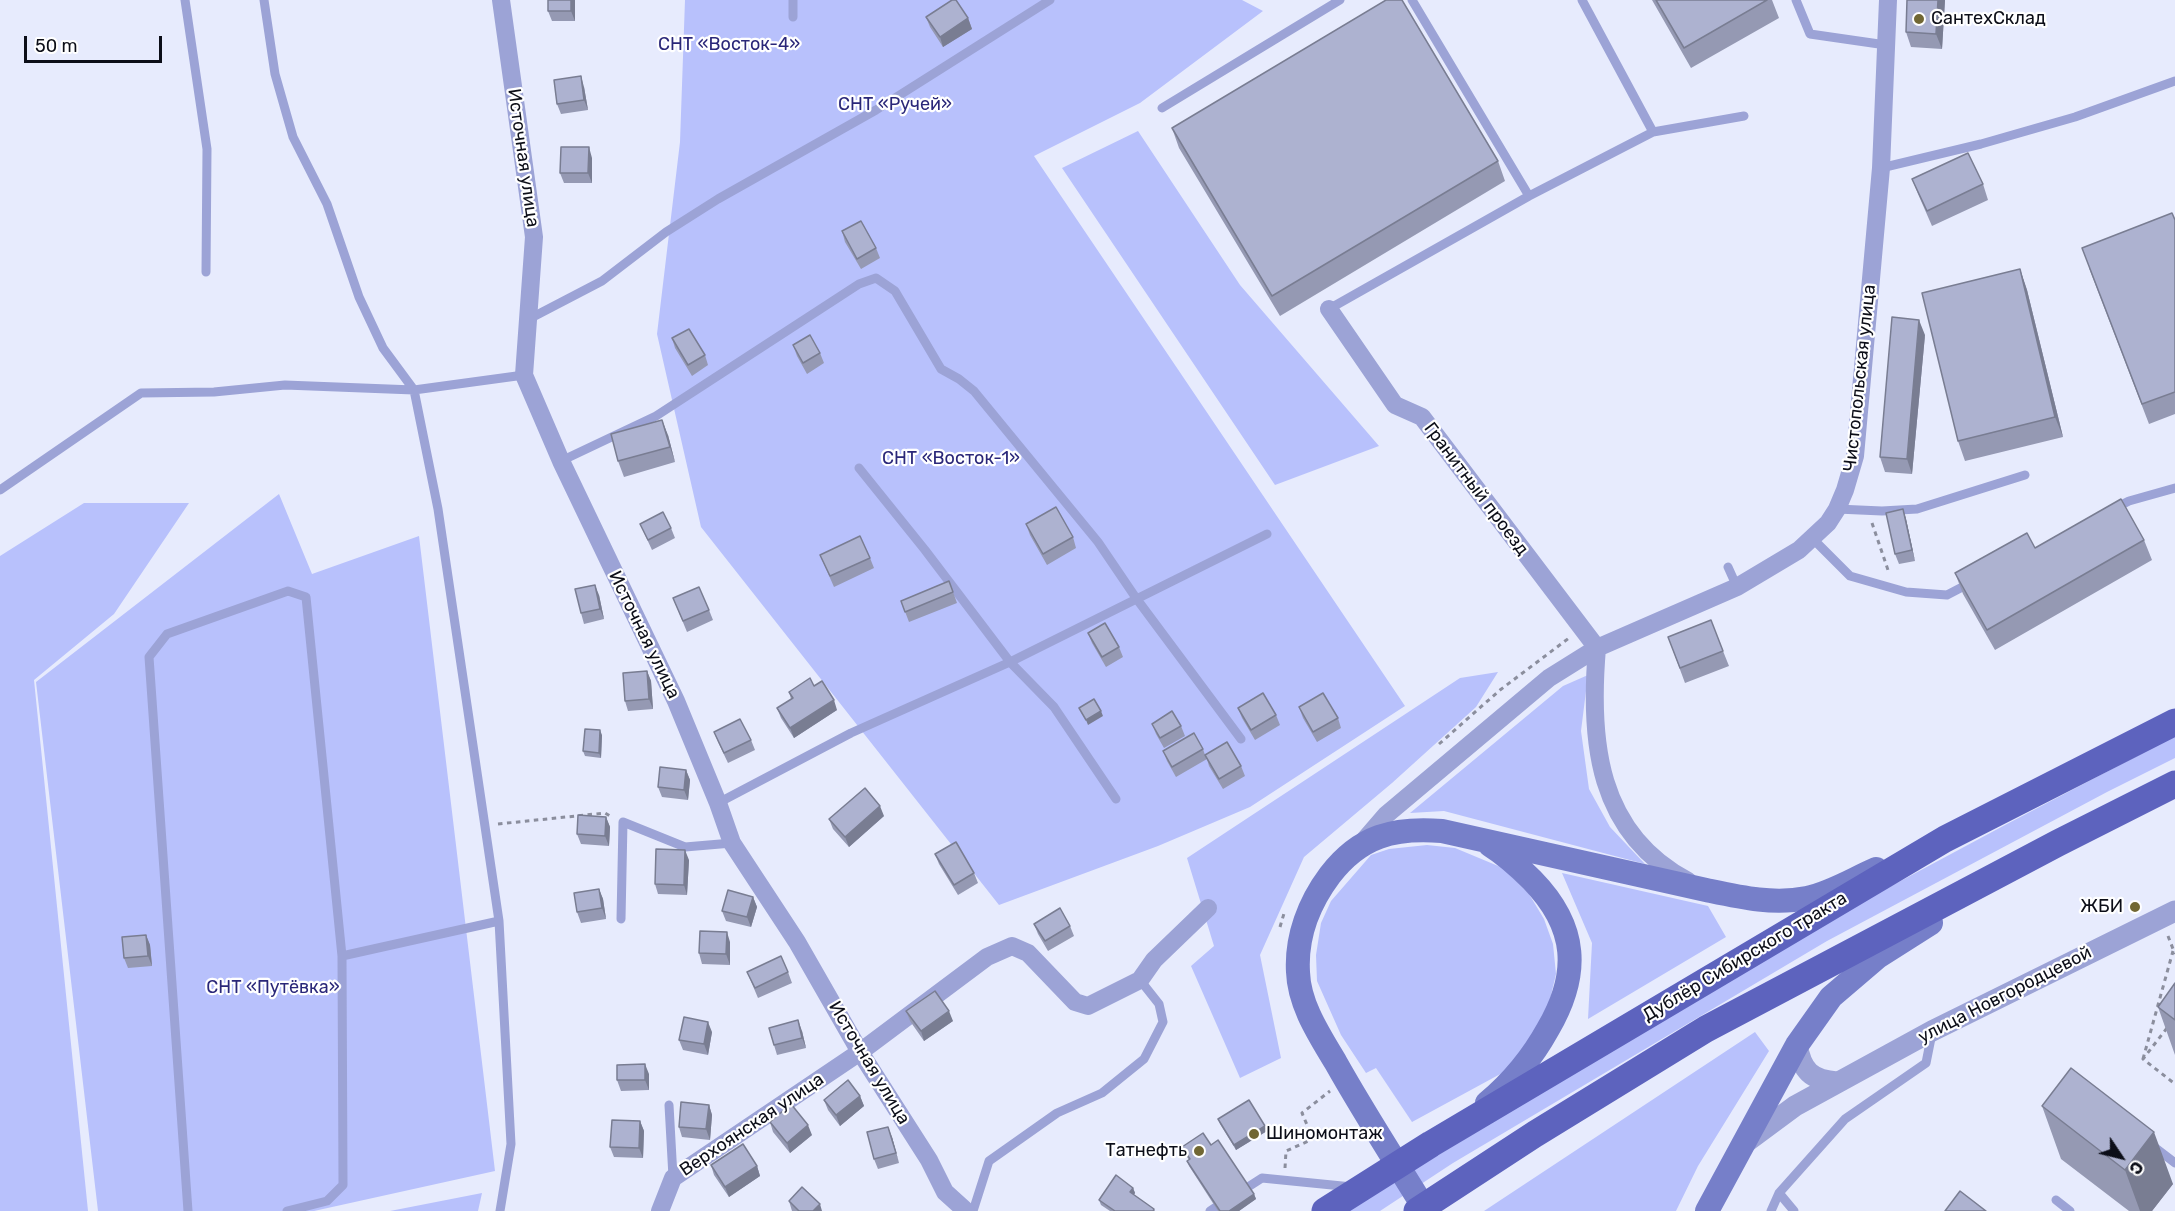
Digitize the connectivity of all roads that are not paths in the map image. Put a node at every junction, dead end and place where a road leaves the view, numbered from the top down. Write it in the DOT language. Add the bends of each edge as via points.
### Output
graph roads {
  1 [pos="185,0"];
  2 [pos="264,0"];
  3 [pos="501,0"];
  4 [pos="794,0"];
  5 [pos="1050,0"];
  6 [pos="1340,0"];
  7 [pos="1412,0"];
  8 [pos="1582,0"];
  9 [pos="1796,0"];
  10 [pos="1888,0"];
  11 [pos="793,17"];
  12 [pos="1886,45"];
  13 [pos="2175,81"];
  14 [pos="1162,108"];
  15 [pos="1744,116"];
  16 [pos="1653,132"];
  17 [pos="1881,168"];
  18 [pos="1529,196"];
  19 [pos="206,272"];
  20 [pos="1329,309"];
  21 [pos="527,320"];
  22 [pos="524,375"];
  23 [pos="414,390"];
  24 [pos="561,461"];
  25 [pos="859,468"];
  26 [pos="2025,475"];
  27 [pos="2175,488"];
  28 [pos="0,490"];
  29 [pos="1837,509"];
  30 [pos="2108,512"];
  31 [pos="1267,534"];
  32 [pos="1813,539"];
  33 [pos="1728,567"];
  34 [pos="1977,579"];
  35 [pos="1737,587"];
  36 [pos="1136,598"];
  37 [pos="1597,648"];
  38 [pos="1010,662"];
  39 [pos="2175,722"];
  40 [pos="1241,739"];
  41 [pos="2175,784"];
  42 [pos="1116,799"];
  43 [pos="718,803"];
  44 [pos="1474,837"];
  45 [pos="1944,839"];
  46 [pos="732,843"];
  47 [pos="2058,843"];
  48 [pos="1361,844"];
  49 [pos="1706,890"];
  50 [pos="1208,908"];
  51 [pos="621,919"];
  52 [pos="2170,919"];
  53 [pos="499,921"];
  54 [pos="342,956"];
  55 [pos="1140,980"];
  56 [pos="1932,1031"];
  57 [pos="1797,1045"];
  58 [pos="860,1052"];
  59 [pos="1837,1083"];
  60 [pos="669,1105"];
  61 [pos="2142,1138"];
  62 [pos="1431,1144"];
  63 [pos="1744,1144"];
  64 [pos="2175,1163"];
  65 [pos="673,1178"];
  66 [pos="1248,1187"];
  67 [pos="1361,1188"];
  68 [pos="1779,1193"];
  69 [pos="2056,1200"];
  70 [pos="188,1211"];
  71 [pos="287,1211"];
  72 [pos="500,1211"];
  73 [pos="660,1211"];
  74 [pos="966,1211"];
  75 [pos="973,1211"];
  76 [pos="1325,1211"];
  77 [pos="1417,1211"];
  78 [pos="1426,1211"];
  79 [pos="1707,1211"];
  80 [pos="1771,1211"];
  81 [pos="1794,1211"];
  82 [pos="2070,1211"];
  1 -- 19 [label="lane" via="207,149"];
  2 -- 23 [label="lane" via="275,74 293,137 327,204 358,297 383,348"];
  3 -- 21 [label="street, Источная улица" via="534,237"];
  4 -- 11 [label="lane"];
  5 -- 21 [label="lane" via="876,111 718,199 666,232 602,281"];
  6 -- 14 [label="lane"];
  7 -- 18 [label="lane"];
  8 -- 16 [label="lane"];
  9 -- 12 [label="lane" via="1810,34"];
  10 -- 12 [label="street, Чистопольская улица"];
  12 -- 17 [label="street, Чистопольская улица"];
  13 -- 17 [label="lane" via="2075,117"];
  15 -- 16 [label="lane"];
  16 -- 18 [label="lane"];
  17 -- 29 [label="street, Чистопольская улица" via="1855,456"];
  18 -- 20 [label="lane"];
  20 -- 37 [label="street, Гранитный проезд" via="1395,405 1422,417"];
  21 -- 22 [label="street, Источная улица"];
  22 -- 23 [label="lane"];
  22 -- 24 [label="street, Источная улица"];
  23 -- 28 [label="lane" via="285,386 141,393"];
  23 -- 53 [label="lane" via="438,509"];
  24 -- 36 [label="lane" via="656,416 859,284 876,278 894,291 941,369 974,390 1098,542"];
  24 -- 43 [label="street, Источная улица" via="676,701"];
  25 -- 38 [label="lane"];
  26 -- 29 [label="lane" via="1917,509"];
  27 -- 30 [label="lane" via="2129,501"];
  29 -- 32 [label="street, Чистопольская улица"];
  31 -- 36 [label="lane"];
  32 -- 34 [label="lane" via="1850,576 1906,592 1947,595"];
  32 -- 35 [label="street, Чистопольская улица" via="1783,562"];
  33 -- 35 [label="lane"];
  35 -- 37 [label="street, Чистопольская улица"];
  36 -- 38 [label="lane"];
  36 -- 40 [label="lane"];
  37 -- 48 [label="street, Чистопольская улица" via="1549,678 1386,815"];
  37 -- 49 [label="street" via="1595,697 1600,756 1615,809 1629,834 1642,847 1677,875"];
  38 -- 42 [label="lane" via="1054,707"];
  38 -- 43 [label="lane" via="851,733"];
  39 -- 45 [label="main road, Дублёр Сибирского тракта"];
  41 -- 47 [label="main road"];
  43 -- 46 [label="street, Источная улица"];
  44 -- 48 [label="main road" via="1420,829"];
  44 -- 49 [label="main road"];
  44 -- 62 [label="main road" via="1517,865 1549,901 1569,939 1569,977 1555,1017 1521,1070 1496,1095"];
  45 -- 49 [label="main road" via="1808,898 1771,901"];
  45 -- 62 [label="main road, Дублёр Сибирского тракта"];
  46 -- 51 [label="lane" via="685,847 623,822"];
  46 -- 58 [label="street, Источная улица" via="797,942"];
  47 -- 57 [label="main road" via="1879,956 1831,998"];
  47 -- 77 [label="main road" via="1707,1029"];
  48 -- 78 [label="main road" via="1348,854 1312,902 1298,948 1298,974 1303,998 1340,1088"];
  50 -- 55 [label="street" via="1154,960"];
  52 -- 56 [label="street, улица Новгородцевой"];
  53 -- 54 [label="lane"];
  53 -- 72 [label="lane" via="511,1144"];
  54 -- 70 [label="lane" via="306,597 288,591 167,634 149,657"];
  54 -- 71 [label="lane" via="343,1185 327,1201"];
  55 -- 58 [label="street, Верхоянская улица" via="1088,1006 1075,1002 1028,953 1012,946 987,957"];
  55 -- 75 [label="lane" via="1159,1004 1163,1022 1144,1059 1102,1093 1056,1113 989,1161"];
  56 -- 59 [label="street, улица Новгородцевой"];
  56 -- 68 [label="lane" via="1926,1063 1845,1119"];
  57 -- 59 [label="street" via="1800,1060 1809,1073 1822,1081"];
  57 -- 63 [label="main road"];
  58 -- 65 [label="street, Верхоянская улица"];
  58 -- 74 [label="street, Источная улица" via="945,1192"];
  59 -- 63 [label="street, улица Новгородцевой" via="1795,1106"];
  60 -- 65 [label="lane"];
  61 -- 64 [label="lane"];
  62 -- 67 [label="main road, Дублёр Сибирского тракта"];
  63 -- 79 [label="main road"];
  65 -- 73 [label="street, Верхоянская улица"];
  66 -- 67 [label="lane" via="1262,1178"];
  67 -- 76 [label="main road, Дублёр Сибирского тракта"];
  68 -- 80 [label="lane"];
  68 -- 81 [label="lane"];
  69 -- 82 [label="lane"];
}
